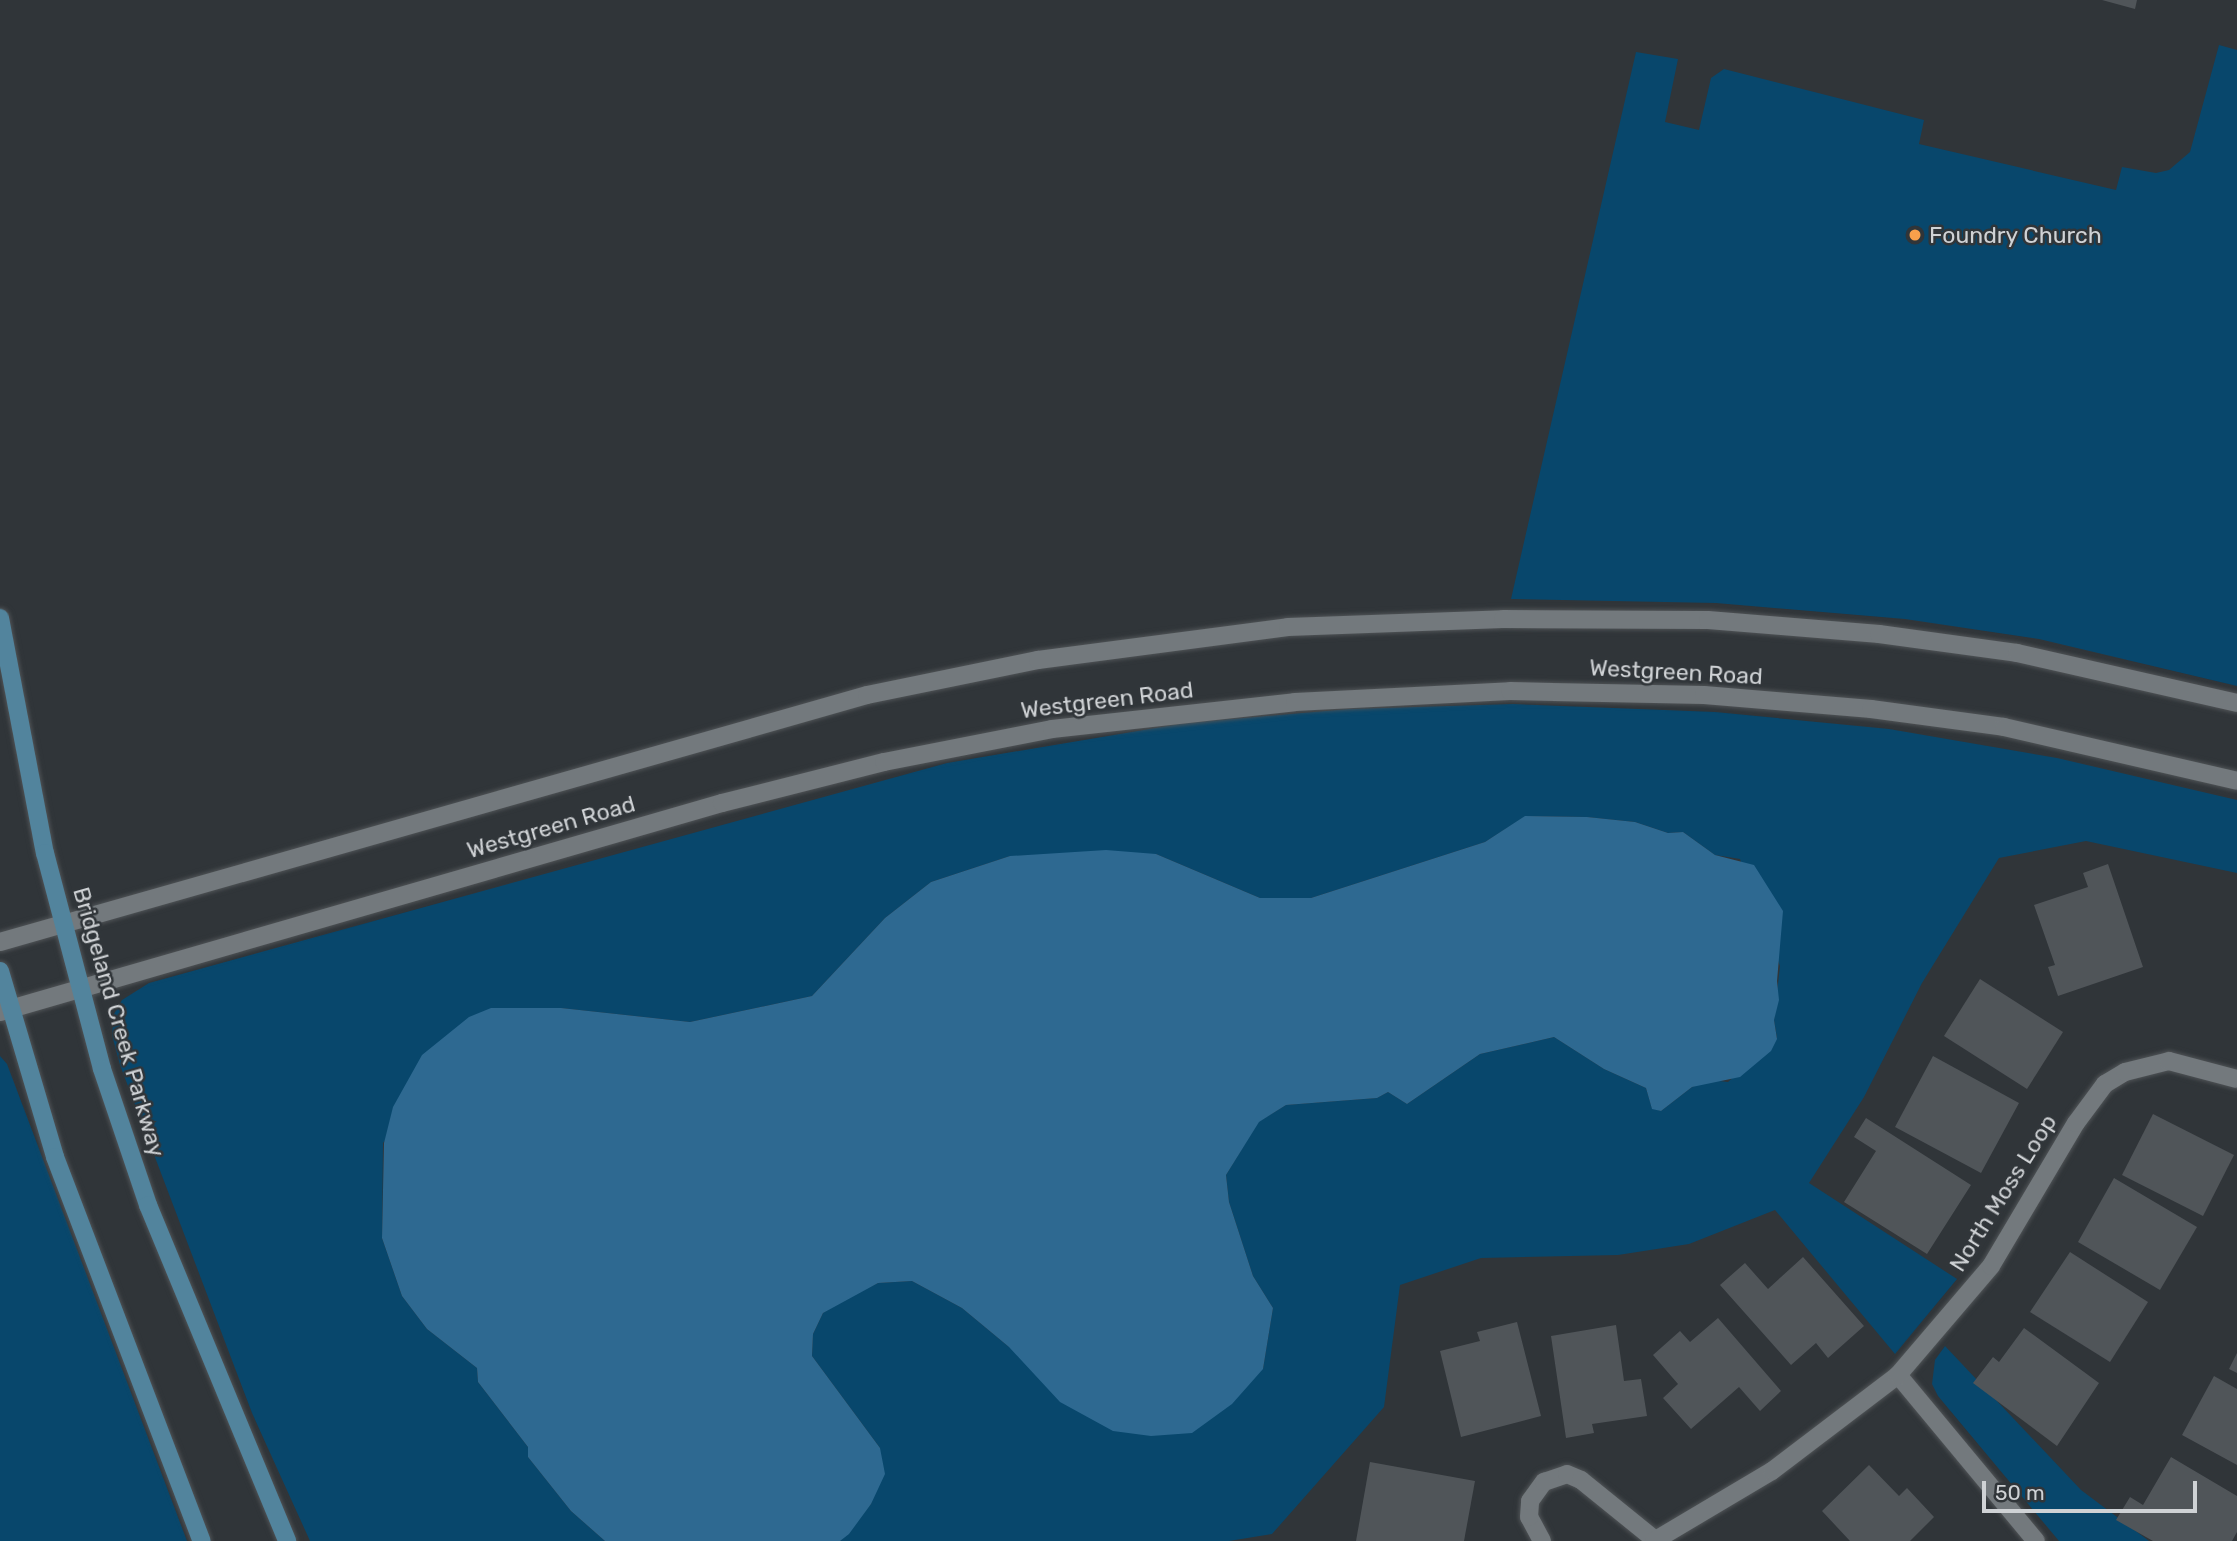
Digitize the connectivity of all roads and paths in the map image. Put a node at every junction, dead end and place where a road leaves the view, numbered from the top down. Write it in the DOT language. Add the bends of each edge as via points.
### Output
graph roads {
  1 [pos="0,618"];
  2 [pos="2237,703"];
  3 [pos="2237,781"];
  4 [pos="64,923"];
  5 [pos="0,942"];
  6 [pos="0,971"];
  7 [pos="83,989"];
  8 [pos="5,1011"];
  9 [pos="2237,1079"];
  10 [pos="1898,1375"];
  11 [pos="202,1541"];
  12 [pos="287,1541"];
  13 [pos="1542,1541"];
  14 [pos="1654,1541"];
  15 [pos="2036,1541"];
  1 -- 4 [label="main road, Bridgeland Creek Parkway" via="45,853"];
  2 -- 4 [label="street, Westgreen Road" via="2017,653 1879,634 1708,620 1503,619 1288,627 1038,660 867,695"];
  3 -- 7 [label="street, Westgreen Road" via="2004,727 1704,695 1510,691 1295,702 1052,729 884,762 722,803"];
  4 -- 5 [label="street, Westgreen Road"];
  4 -- 7 [label="main road, Bridgeland Creek Parkway"];
  6 -- 8 [label="main road"];
  7 -- 8 [label="street, Westgreen Road"];
  7 -- 12 [label="main road, Bridgeland Creek Parkway" via="102,1069 148,1205"];
  8 -- 11 [label="main road" via="55,1157"];
  9 -- 10 [label="street, North Moss Loop" via="2169,1061 2125,1072 2091,1100 1991,1266"];
  10 -- 14 [label="street, North Moss Loop" via="1772,1471"];
  10 -- 15 [label="street"];
  13 -- 14 [label="street, North Moss Loop" via="1529,1517 1535,1490 1554,1476 1581,1480"];
}
